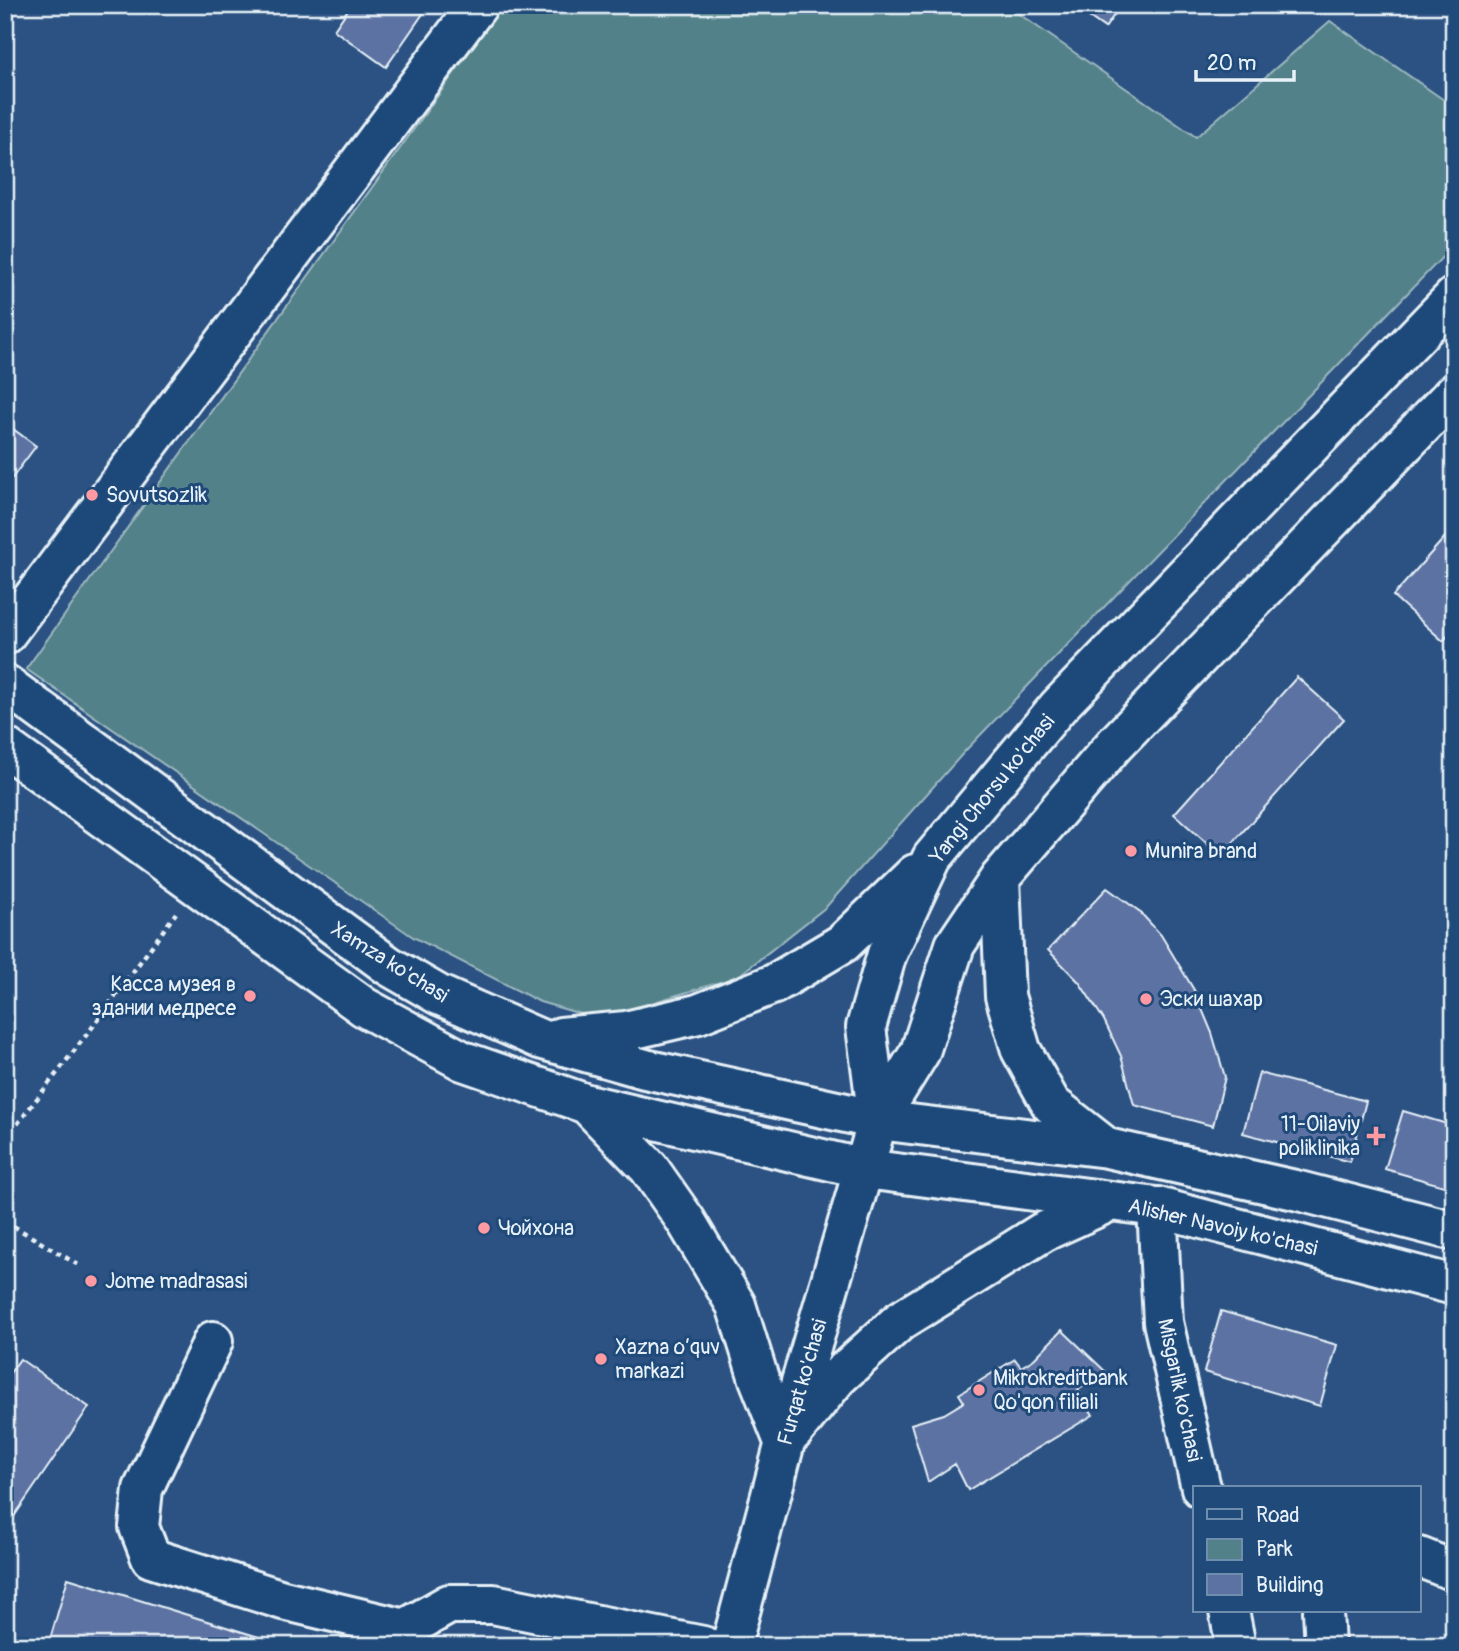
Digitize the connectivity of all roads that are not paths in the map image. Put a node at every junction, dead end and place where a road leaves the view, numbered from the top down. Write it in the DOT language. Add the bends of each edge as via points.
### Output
graph roads {
  1 [pos="478,5"];
  2 [pos="1454,297"];
  3 [pos="1454,393"];
  4 [pos="5,635"];
  5 [pos="5,684"];
  6 [pos="5,747"];
  7 [pos="932,858"];
  8 [pos="1000,878"];
  9 [pos="540,1039"];
  10 [pos="587,1104"];
  11 [pos="878,1120"];
  12 [pos="1107,1148"];
  13 [pos="865,1169"];
  14 [pos="1109,1202"];
  15 [pos="1157,1207"];
  16 [pos="1454,1231"];
  17 [pos="1454,1285"];
  18 [pos="213,1341"];
  19 [pos="785,1442"];
  20 [pos="1201,1486"];
  21 [pos="1420,1557"];
  22 [pos="1454,1571"];
  23 [pos="1228,1612"];
  24 [pos="1323,1612"];
  25 [pos="703,1646"];
  26 [pos="731,1646"];
  27 [pos="1236,1646"];
  28 [pos="1325,1646"];
  1 -- 4 [label="main road"];
  2 -- 7 [label="main road, Yangi Chorsu ko'chasi" via="1058,707"];
  3 -- 8 [label="main road" via="1115,744"];
  5 -- 9 [label="main road, Xamza ko'chasi" via="389,966 439,995"];
  6 -- 10 [label="main road" via="364,1007 463,1061"];
  7 -- 9 [label="main road" via="843,943 774,984 698,1014 626,1031"];
  7 -- 11 [label="main road, Yangi Chorsu ko'chasi" via="887,954 866,1027"];
  8 -- 11 [label="main road" via="955,946 920,1052"];
  8 -- 12 [label="main road" via="1005,996 1021,1050 1051,1104"];
  9 -- 11 [label="main road, Xamza ko'chasi" via="645,1069"];
  10 -- 13 [label="main road"];
  10 -- 19 [label="main road" via="649,1168 736,1306"];
  11 -- 12 [label="main road"];
  11 -- 13 [label="main road, Furqat ko'chasi"];
  12 -- 16 [label="main road"];
  13 -- 14 [label="main road, Alisher Navoiy ko'chasi"];
  13 -- 19 [label="main road, Furqat ko'chasi"];
  14 -- 15 [label="main road, Alisher Navoiy ko'chasi"];
  14 -- 19 [label="main road" via="1043,1232 900,1321 837,1378"];
  15 -- 17 [label="main road, Alisher Navoiy ko'chasi"];
  15 -- 20 [label="main road, Misgarlik ko'chasi" via="1163,1322"];
  18 -- 25 [label="main road" via="143,1489 139,1527 151,1558 283,1600 405,1629 449,1604 493,1604"];
  19 -- 26 [label="main road, Furqat ko'chasi"];
  21 -- 22 [label="main road"];
  23 -- 27 [label="main road"];
  24 -- 28 [label="main road"];
}
